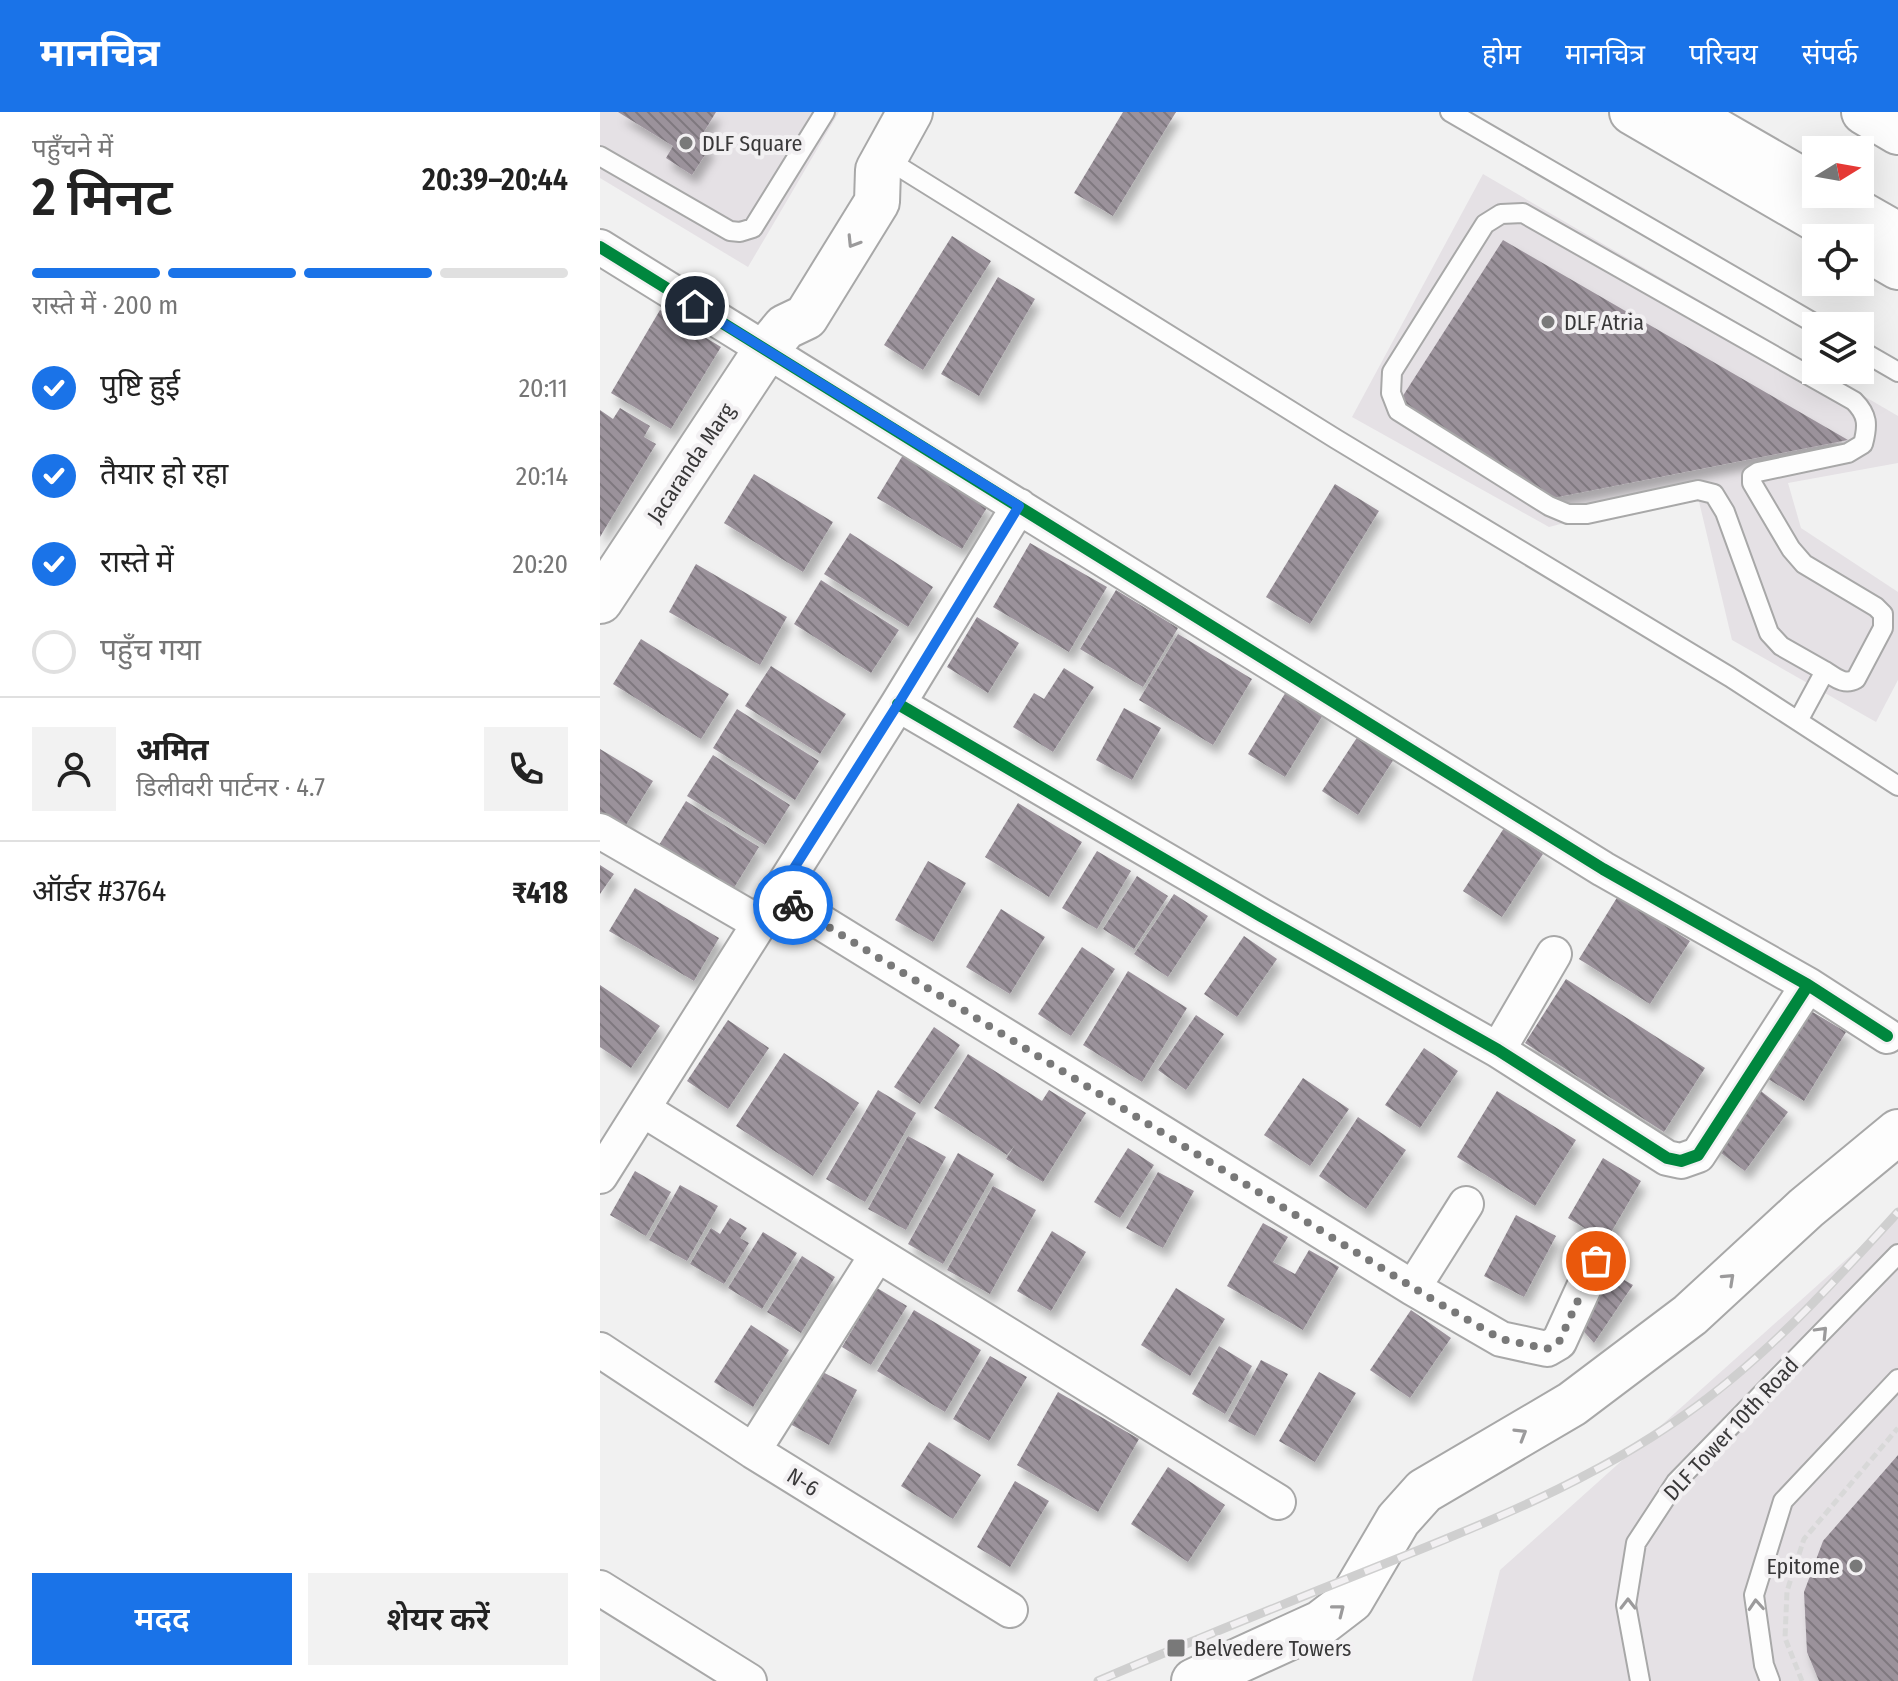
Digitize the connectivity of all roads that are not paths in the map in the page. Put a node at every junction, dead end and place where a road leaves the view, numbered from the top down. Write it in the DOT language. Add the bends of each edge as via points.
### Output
graph roads {
  1 [pos="825,112"];
  2 [pos="910,112"];
  3 [pos="1450,112"];
  4 [pos="1632,112"];
  5 [pos="1684,112"];
  6 [pos="1864,112"];
  7 [pos="1898,132"];
  8 [pos="600,156"];
  9 [pos="882,164"];
  10 [pos="1802,180"];
  11 [pos="1851,208"];
  12 [pos="1825,224"];
  13 [pos="1898,235"];
  14 [pos="600,247"];
  15 [pos="1874,253"];
  16 [pos="1898,267"];
  17 [pos="1802,316"];
  18 [pos="775,339"];
  19 [pos="1874,358"];
  20 [pos="1898,372"];
  21 [pos="1019,506"];
  22 [pos="604,584"];
  23 [pos="1825,671"];
  24 [pos="898,704"];
  25 [pos="1798,721"];
  26 [pos="1898,786"];
  27 [pos="600,831"];
  28 [pos="777,895"];
  29 [pos="759,923"];
  30 [pos="1554,954"];
  31 [pos="1808,985"];
  32 [pos="1887,1036"];
  33 [pos="1498,1050"];
  34 [pos="644,1110"];
  35 [pos="1898,1132"];
  36 [pos="600,1176"];
  37 [pos="1466,1204"];
  38 [pos="1898,1254"];
  39 [pos="877,1255"];
  40 [pos="1596,1261"];
  41 [pos="1413,1288"];
  42 [pos="600,1350"];
  43 [pos="1898,1379"];
  44 [pos="753,1451"];
  45 [pos="1278,1502"];
  46 [pos="600,1588"];
  47 [pos="1010,1610"];
  48 [pos="749,1681"];
  49 [pos="1194,1681"];
  50 [pos="1640,1681"];
  51 [pos="1770,1681"];
  1 -- 8 [label="lane" via="748,231 730,231"];
  2 -- 9 [label="street, Jacaranda Marg"];
  3 -- 17 [label="lane"];
  4 -- 12 [label="street"];
  5 -- 10 [label="street"];
  6 -- 7 [label="street"];
  9 -- 18 [label="street, Jacaranda Marg" via="855,184 783,301"];
  9 -- 25 [label="lane"];
  11 -- 13 [label="street"];
  14 -- 18 [label="street"];
  15 -- 16 [label="street"];
  18 -- 21 [label="street"];
  18 -- 22 [label="street, Jacaranda Marg"];
  19 -- 20 [label="lane"];
  21 -- 24 [label="street"];
  21 -- 31 [label="street" via="1603,869"];
  23 -- 23 [label="lane" via="1843,682 1856,679 1883,628 1883,614 1804,564 1759,496 1752,476 1848,453 1863,444 1864,411 1523,213 1501,214 1485,224 1392,372 1391,393 1398,411 1568,514 1698,490 1714,494 1769,633 1781,646"];
  23 -- 25 [label="lane"];
  24 -- 28 [label="street"];
  24 -- 33 [label="street"];
  25 -- 26 [label="lane"];
  27 -- 29 [label="street"];
  28 -- 29 [label="street"];
  28 -- 41 [label="street"];
  29 -- 34 [label="street"];
  30 -- 33 [label="street"];
  31 -- 32 [label="street"];
  31 -- 33 [label="street" via="1698,1155 1681,1161 1667,1158"];
  34 -- 36 [label="street"];
  34 -- 39 [label="street"];
  49 -- 35 [label="street, one-way" via="1321,1623 1351,1600 1398,1520 1424,1491 1572,1404 1665,1334"];
  37 -- 41 [label="street"];
  50 -- 38 [label="lane, DLF Tower 10th Road, one-way" via="1626,1605 1636,1543 1676,1482"];
  39 -- 44 [label="street"];
  39 -- 45 [label="street"];
  40 -- 41 [label="street" via="1559,1342 1547,1349 1501,1339"];
  42 -- 44 [label="street, N-6"];
  51 -- 43 [label="lane, one-way" via="1754,1595 1783,1501"];
  44 -- 47 [label="street, N-6"];
  46 -- 48 [label="street"];
}
